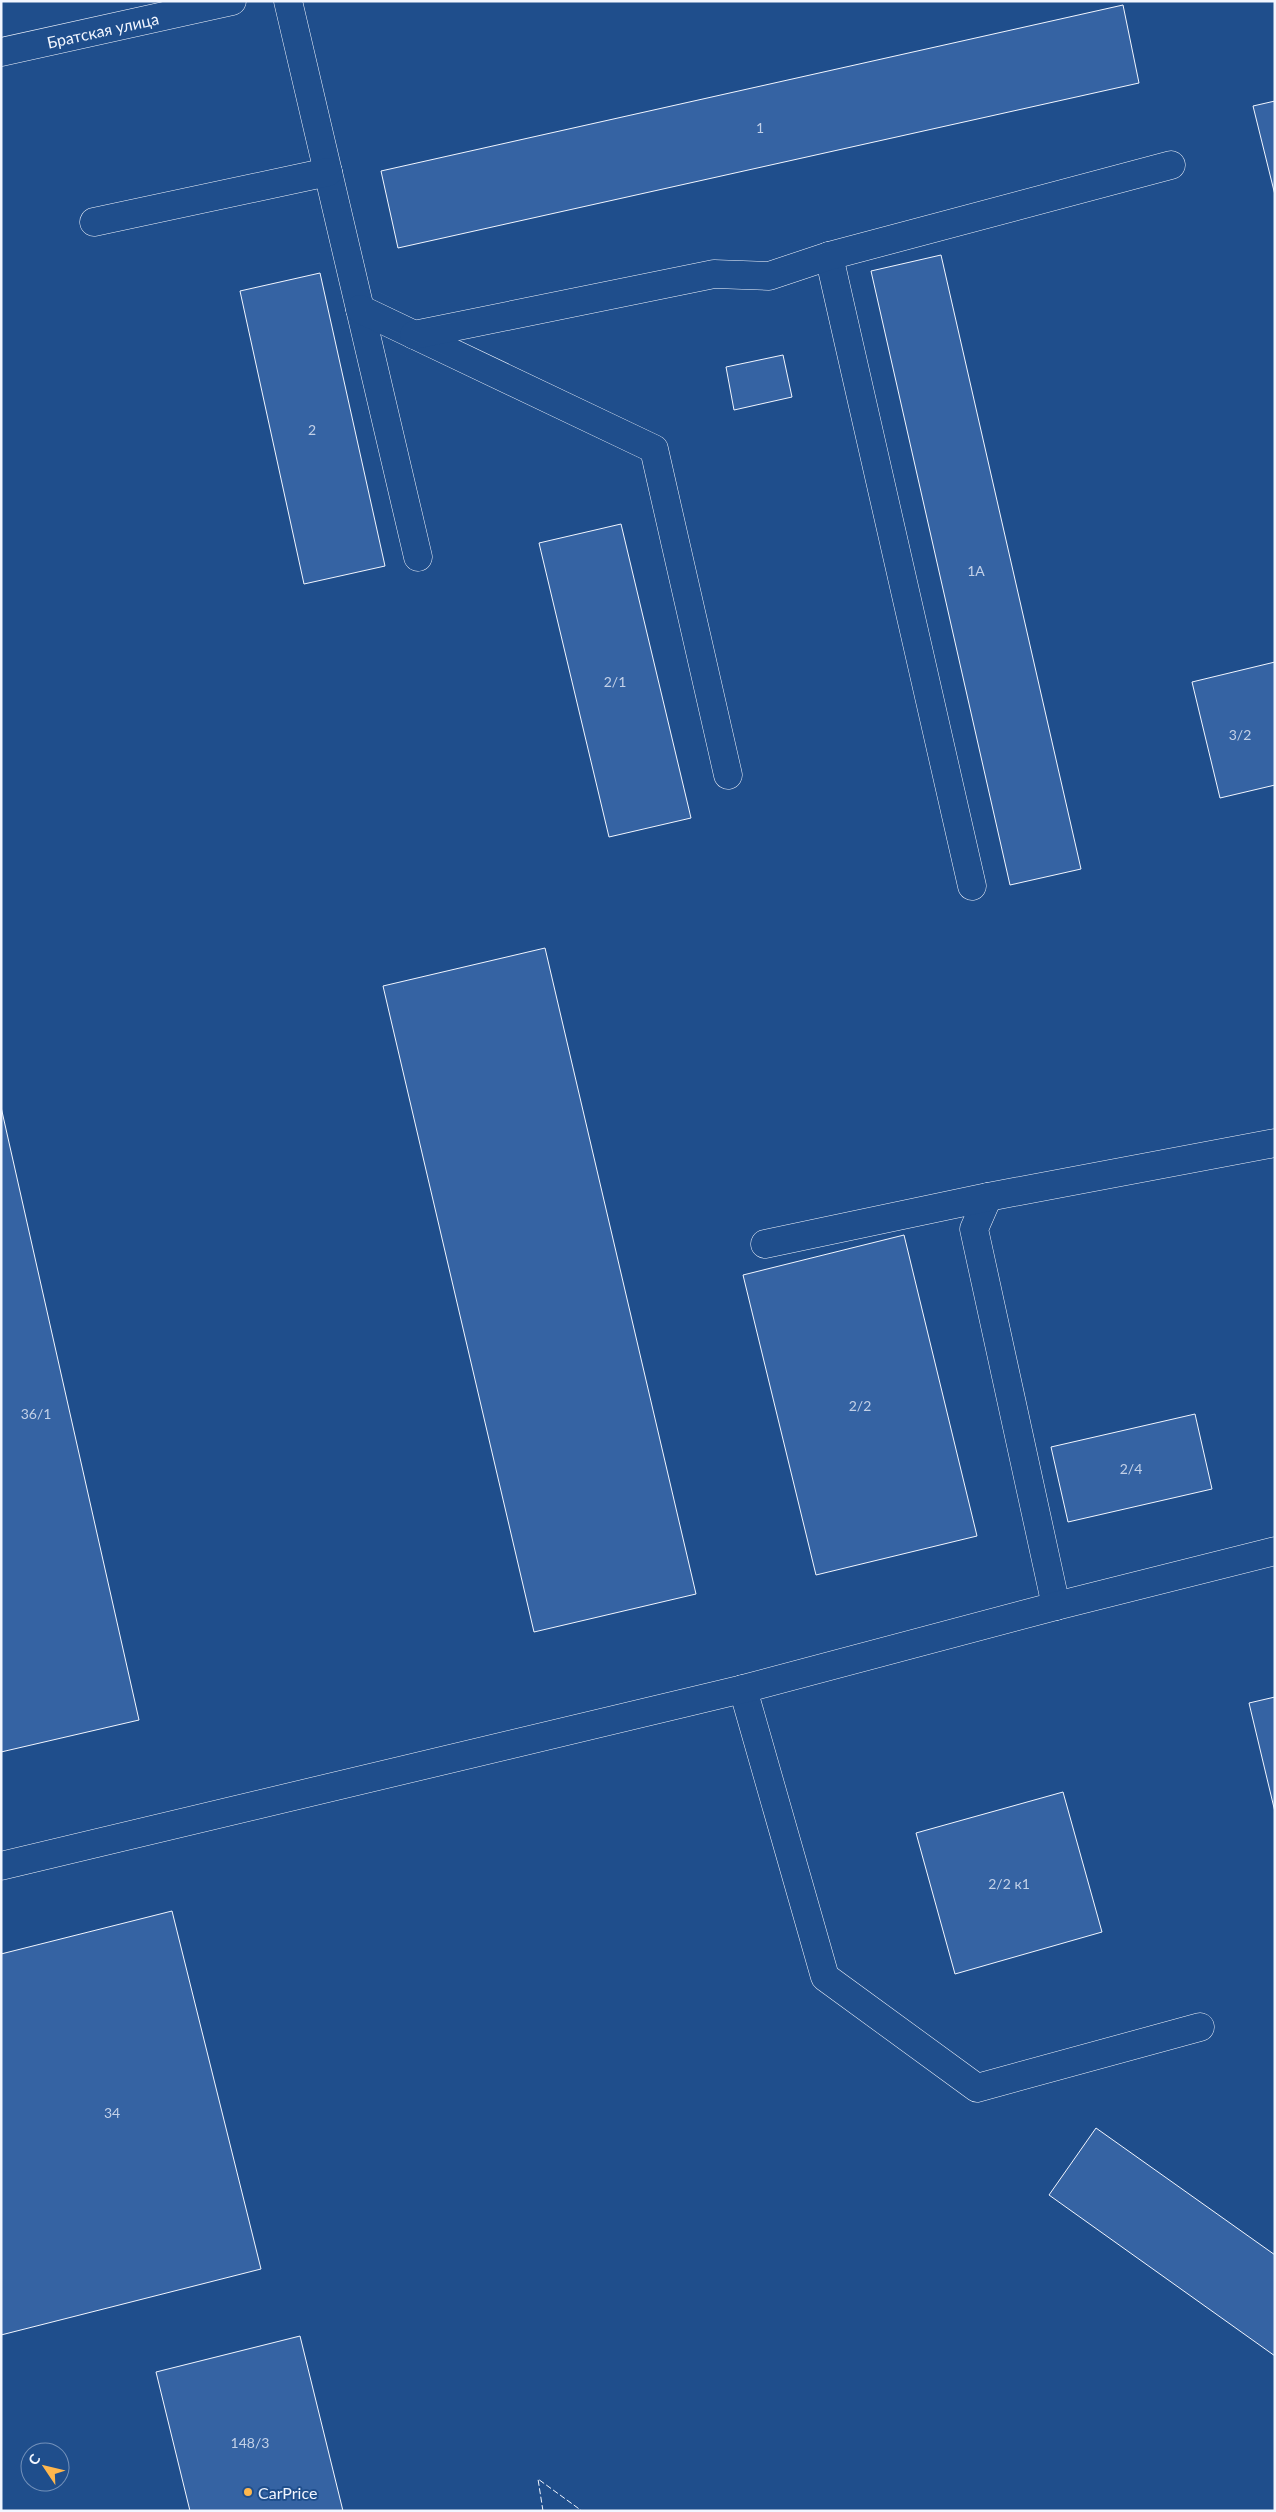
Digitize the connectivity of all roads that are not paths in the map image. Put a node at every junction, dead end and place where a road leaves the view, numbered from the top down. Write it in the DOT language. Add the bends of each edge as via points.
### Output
graph roads {
  1 [pos="232,1"];
  2 [pos="288,1"];
  3 [pos="142,11"];
  4 [pos="1,52"];
  5 [pos="1171,165"];
  6 [pos="328,172"];
  7 [pos="94,222"];
  8 [pos="829,256"];
  9 [pos="360,309"];
  10 [pos="414,335"];
  11 [pos="418,557"];
  12 [pos="728,775"];
  13 [pos="972,886"];
  14 [pos="1275,1143"];
  15 [pos="988,1197"];
  16 [pos="765,1244"];
  17 [pos="1275,1551"];
  18 [pos="1056,1606"];
  19 [pos="744,1689"];
  20 [pos="1,1866"];
  21 [pos="1200,2027"];
  1 -- 3 [label="street, Братская улица"];
  2 -- 6 [label="street"];
  3 -- 4 [label="street, Братская улица"];
  5 -- 8 [label="street"];
  6 -- 7 [label="street"];
  6 -- 9 [label="street"];
  8 -- 10 [label="street" via="769,276 714,274"];
  8 -- 13 [label="street"];
  9 -- 10 [label="street"];
  9 -- 11 [label="street"];
  10 -- 12 [label="street" via="654,449"];
  14 -- 15 [label="street"];
  15 -- 16 [label="street"];
  15 -- 18 [label="street" via="974,1228"];
  17 -- 18 [label="street"];
  18 -- 19 [label="street"];
  19 -- 20 [label="street"];
  19 -- 21 [label="street" via="825,1977 977,2088"];
}
